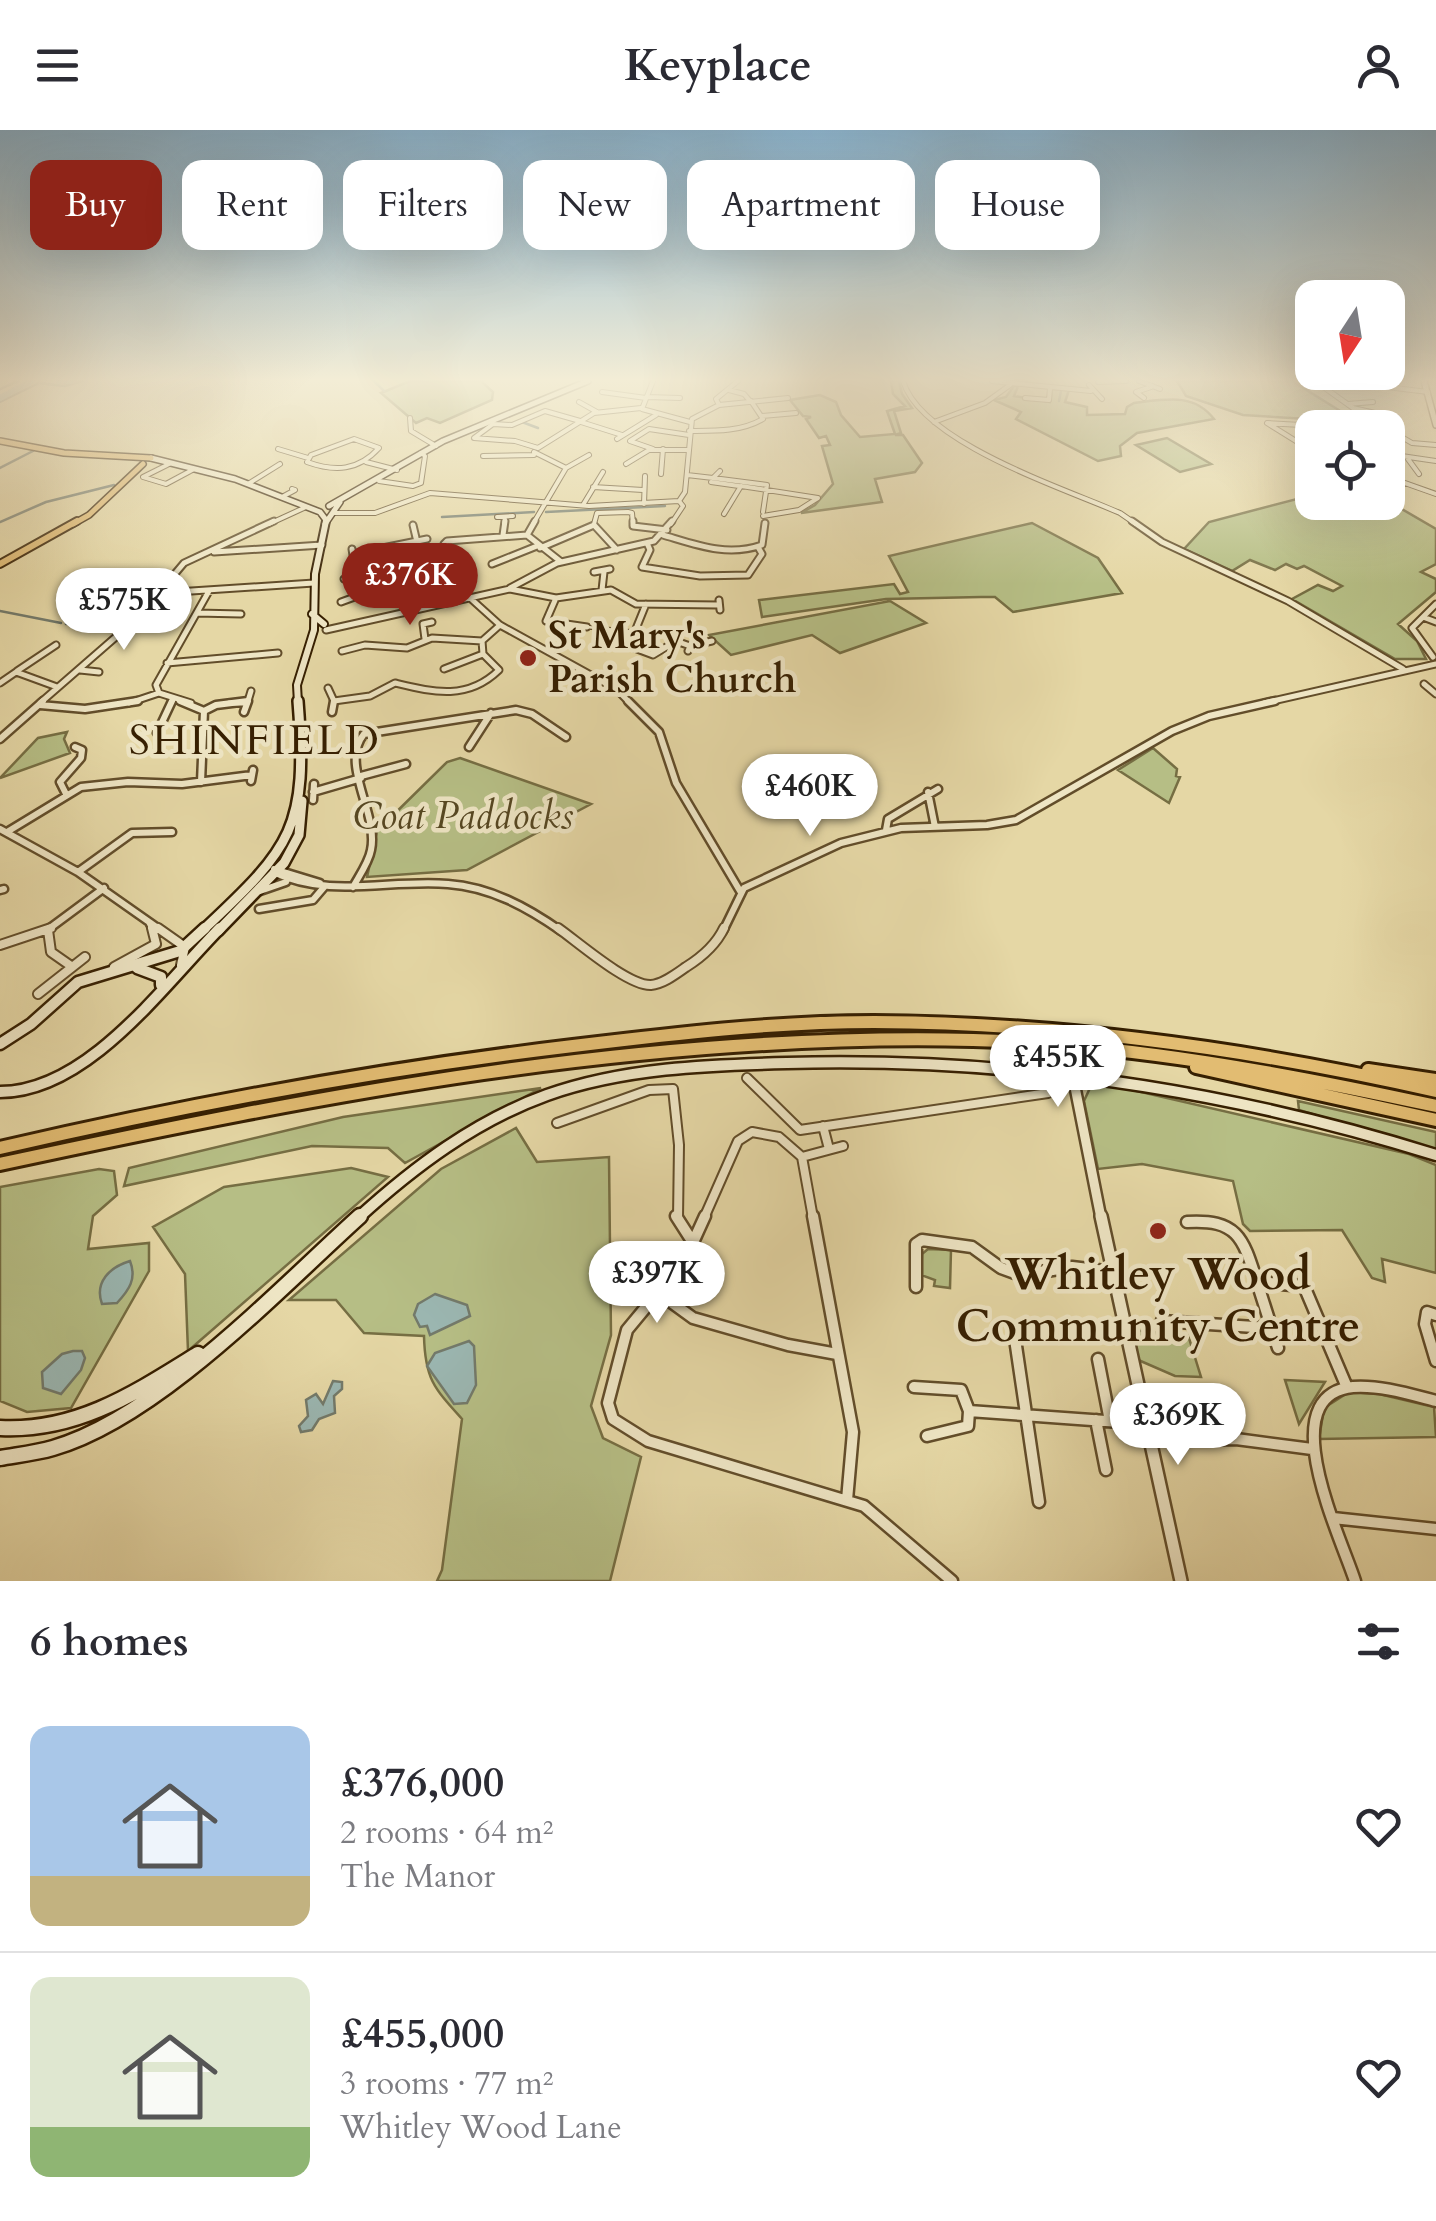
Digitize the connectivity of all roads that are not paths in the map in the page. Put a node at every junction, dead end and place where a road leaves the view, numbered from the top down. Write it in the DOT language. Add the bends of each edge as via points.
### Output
graph roads {
  1 [pos="538,448"];
  2 [pos="35,449"];
  3 [pos="278,449"];
  4 [pos="330,449"];
  5 [pos="378,449"];
  6 [pos="430,449"];
  7 [pos="653,449"];
  8 [pos="973,449"];
  9 [pos="663,450"];
  10 [pos="688,450"];
  11 [pos="421,453"];
  12 [pos="534,455"];
  13 [pos="483,456"];
  14 [pos="576,456"];
  15 [pos="308,458"];
  16 [pos="1405,459"];
  17 [pos="1408,460"];
  18 [pos="1436,461"];
  19 [pos="172,462"];
  20 [pos="366,462"];
  21 [pos="140,463"];
  22 [pos="280,464"];
  23 [pos="625,465"];
  24 [pos="194,468"];
  25 [pos="566,468"];
  26 [pos="397,470"];
  27 [pos="1418,471"];
  28 [pos="603,472"];
  29 [pos="720,472"];
  30 [pos="687,475"];
  31 [pos="712,480"];
  32 [pos="380,481"];
  33 [pos="248,484"];
  34 [pos="740,486"];
  35 [pos="1405,486"];
  36 [pos="594,487"];
  37 [pos="767,489"];
  38 [pos="643,490"];
  39 [pos="296,491"];
  40 [pos="1436,494"];
  41 [pos="282,497"];
  42 [pos="679,501"];
  43 [pos="547,502"];
  44 [pos="644,504"];
  45 [pos="583,506"];
  46 [pos="306,507"];
  47 [pos="330,510"];
  48 [pos="724,514"];
  49 [pos="513,516"];
  50 [pos="498,517"];
  51 [pos="505,517"];
  52 [pos="413,524"];
  53 [pos="765,524"];
  54 [pos="594,525"];
  55 [pos="665,532"];
  56 [pos="527,535"];
  57 [pos="503,536"];
  58 [pos="428,539"];
  59 [pos="417,542"];
  60 [pos="647,543"];
  61 [pos="322,545"];
  62 [pos="539,547"];
  63 [pos="758,547"];
  64 [pos="384,548"];
  65 [pos="618,550"];
  66 [pos="208,552"];
  67 [pos="489,555"];
  68 [pos="438,558"];
  69 [pos="452,559"];
  70 [pos="561,562"];
  71 [pos="0,564"];
  72 [pos="388,565"];
  73 [pos="395,571"];
  74 [pos="594,572"];
  75 [pos="357,577"];
  76 [pos="344,579"];
  77 [pos="404,579"];
  78 [pos="314,583"];
  79 [pos="210,590"];
  80 [pos="510,590"];
  81 [pos="602,590"];
  82 [pos="160,594"];
  83 [pos="470,597"];
  84 [pos="556,598"];
  85 [pos="347,604"];
  86 [pos="646,604"];
  87 [pos="1436,604"];
  88 [pos="423,605"];
  89 [pos="719,605"];
  90 [pos="196,614"];
  91 [pos="241,614"];
  92 [pos="312,614"];
  93 [pos="1423,616"];
  94 [pos="432,622"];
  95 [pos="1436,622"];
  96 [pos="500,625"];
  97 [pos="321,628"];
  98 [pos="582,628"];
  99 [pos="635,632"];
  100 [pos="425,639"];
  101 [pos="482,641"];
  102 [pos="712,642"];
  103 [pos="53,648"];
  104 [pos="342,651"];
  105 [pos="278,653"];
  106 [pos="483,654"];
  107 [pos="1434,658"];
  108 [pos="165,663"];
  109 [pos="444,669"];
  110 [pos="78,670"];
  111 [pos="1404,670"];
  112 [pos="16,672"];
  113 [pos="99,672"];
  114 [pos="0,682"];
  115 [pos="1424,684"];
  116 [pos="58,688"];
  117 [pos="328,688"];
  118 [pos="251,691"];
  119 [pos="1435,691"];
  120 [pos="158,693"];
  121 [pos="172,701"];
  122 [pos="248,701"];
  123 [pos="334,701"];
  124 [pos="39,704"];
  125 [pos="204,710"];
  126 [pos="244,712"];
  127 [pos="332,712"];
  128 [pos="491,713"];
  129 [pos="157,733"];
  130 [pos="566,737"];
  131 [pos="0,739"];
  132 [pos="468,747"];
  133 [pos="82,748"];
  134 [pos="406,764"];
  135 [pos="252,775"];
  136 [pos="361,777"];
  137 [pos="200,782"];
  138 [pos="300,783"];
  139 [pos="938,789"];
  140 [pos="313,792"];
  141 [pos="928,792"];
  142 [pos="66,794"];
  143 [pos="935,827"];
  144 [pos="4,830"];
  145 [pos="886,830"];
  146 [pos="172,832"];
  147 [pos="281,871"];
  148 [pos="78,872"];
  149 [pos="325,885"];
  150 [pos="353,887"];
  151 [pos="104,888"];
  152 [pos="740,892"];
  153 [pos="256,893"];
  154 [pos="259,909"];
  155 [pos="147,920"];
  156 [pos="48,930"];
  157 [pos="0,945"];
  158 [pos="186,947"];
  159 [pos="84,957"];
  160 [pos="72,966"];
  161 [pos="130,966"];
  162 [pos="179,969"];
  163 [pos="108,970"];
  164 [pos="160,988"];
  165 [pos="38,994"];
  166 [pos="0,1044"];
  167 [pos="1132,1052"];
  168 [pos="1307,1063"];
  169 [pos="1072,1072"];
  170 [pos="747,1078"];
  171 [pos="1436,1080"];
  172 [pos="0,1091"];
  173 [pos="1436,1092"];
  174 [pos="1048,1093"];
  175 [pos="1436,1106"];
  176 [pos="1436,1120"];
  177 [pos="557,1122"];
  178 [pos="824,1126"];
  179 [pos="843,1146"];
  180 [pos="0,1148"];
  181 [pos="829,1149"];
  182 [pos="1436,1155"];
  183 [pos="802,1156"];
  184 [pos="0,1164"];
  185 [pos="1187,1222"];
  186 [pos="692,1240"];
  187 [pos="1113,1272"];
  188 [pos="1257,1282"];
  189 [pos="916,1288"];
  190 [pos="660,1294"];
  191 [pos="1436,1315"];
  192 [pos="1162,1321"];
  193 [pos="1270,1328"];
  194 [pos="1015,1339"];
  195 [pos="213,1345"];
  196 [pos="1278,1348"];
  197 [pos="836,1354"];
  198 [pos="1098,1359"];
  199 [pos="1436,1361"];
  200 [pos="1346,1385"];
  201 [pos="914,1387"];
  202 [pos="1436,1401"];
  203 [pos="969,1411"];
  204 [pos="1026,1417"];
  205 [pos="1096,1420"];
  206 [pos="1110,1421"];
  207 [pos="1146,1424"];
  208 [pos="7,1429"];
  209 [pos="927,1436"];
  210 [pos="0,1439"];
  211 [pos="1194,1440"];
  212 [pos="1312,1449"];
  213 [pos="0,1458"];
  214 [pos="1106,1470"];
  215 [pos="847,1500"];
  216 [pos="1039,1502"];
  217 [pos="1333,1518"];
  218 [pos="1436,1528"];
  219 [pos="952,1581"];
  220 [pos="1181,1581"];
  221 [pos="1354,1581"];
  1 -- 12 [label="street"];
  2 -- 21 [label="main road"];
  3 -- 15 [label="street"];
  4 -- 15 [label="street"];
  5 -- 20 [label="street"];
  6 -- 11 [label="main road"];
  7 -- 9 [label="street"];
  7 -- 23 [label="street"];
  8 -- 111 [label="street" via="1120,513 1162,542 1288,601"];
  9 -- 10 [label="street"];
  9 -- 38 [label="street" via="659,475 642,476"];
  10 -- 30 [label="street"];
  11 -- 26 [label="main road"];
  11 -- 32 [label="street" via="421,483"];
  12 -- 13 [label="street"];
  12 -- 25 [label="street"];
  14 -- 25 [label="street" via="586,457"];
  15 -- 20 [label="street" via="308,465 330,471"];
  16 -- 17 [label="street"];
  17 -- 18 [label="street"];
  17 -- 27 [label="street"];
  19 -- 21 [label="main road"];
  19 -- 24 [label="main road"];
  19 -- 24 [label="street" via="143,477 166,484"];
  20 -- 26 [label="street"];
  21 -- 71 [label="main road" via="89,515"];
  22 -- 33 [label="street"];
  24 -- 33 [label="main road"];
  25 -- 43 [label="street"];
  26 -- 32 [label="main road"];
  28 -- 36 [label="street"];
  29 -- 31 [label="street"];
  30 -- 31 [label="street"];
  30 -- 42 [label="street"];
  31 -- 34 [label="street"];
  31 -- 37 [label="street"];
  32 -- 47 [label="main road"];
  33 -- 41 [label="main road"];
  34 -- 37 [label="street"];
  34 -- 48 [label="street"];
  35 -- 40 [label="street"];
  36 -- 38 [label="street"];
  36 -- 45 [label="street"];
  37 -- 37 [label="street" via="818,498 802,510 763,514"];
  38 -- 44 [label="street"];
  39 -- 41 [label="street"];
  41 -- 46 [label="main road"];
  42 -- 44 [label="street"];
  42 -- 55 [label="street" via="681,510"];
  43 -- 45 [label="street"];
  43 -- 47 [label="street" via="430,493 375,513"];
  43 -- 56 [label="street"];
  44 -- 45 [label="street"];
  46 -- 47 [label="main road"];
  46 -- 66 [label="street"];
  47 -- 61 [label="main road"];
  49 -- 51 [label="street"];
  50 -- 51 [label="street"];
  51 -- 57 [label="street"];
  52 -- 59 [label="street"];
  53 -- 63 [label="street"];
  54 -- 55 [label="street" via="597,513 628,512 633,526"];
  54 -- 62 [label="street"];
  54 -- 65 [label="street"];
  55 -- 60 [label="street"];
  55 -- 63 [label="street" via="716,552"];
  56 -- 57 [label="street"];
  56 -- 62 [label="street"];
  57 -- 69 [label="street" via="448,541"];
  58 -- 59 [label="street"];
  59 -- 64 [label="street"];
  60 -- 63 [label="street" via="642,566 700,576 742,576 762,554"];
  60 -- 65 [label="street"];
  61 -- 66 [label="street"];
  61 -- 78 [label="main road"];
  62 -- 67 [label="street" via="493,566"];
  62 -- 70 [label="street"];
  64 -- 72 [label="street"];
  64 -- 75 [label="street" via="352,552"];
  65 -- 70 [label="street"];
  66 -- 82 [label="street" via="182,566"];
  68 -- 73 [label="street"];
  70 -- 80 [label="street"];
  72 -- 73 [label="street"];
  72 -- 75 [label="street"];
  73 -- 77 [label="street"];
  74 -- 81 [label="street" via="607,570"];
  75 -- 76 [label="street"];
  77 -- 85 [label="street"];
  77 -- 88 [label="street"];
  78 -- 79 [label="street"];
  78 -- 92 [label="main road"];
  79 -- 82 [label="street"];
  79 -- 90 [label="street"];
  80 -- 83 [label="street"];
  80 -- 84 [label="street"];
  81 -- 84 [label="street"];
  81 -- 86 [label="street"];
  82 -- 110 [label="street"];
  83 -- 88 [label="street"];
  83 -- 96 [label="street"];
  84 -- 98 [label="street" via="546,621"];
  86 -- 89 [label="street"];
  86 -- 99 [label="street"];
  87 -- 93 [label="street"];
  88 -- 97 [label="street" via="349,627"];
  90 -- 91 [label="street"];
  90 -- 108 [label="street"];
  92 -- 97 [label="main road"];
  93 -- 95 [label="street"];
  93 -- 107 [label="street" via="1412,628"];
  94 -- 100 [label="street" via="420,624"];
  96 -- 101 [label="street"];
  96 -- 152 [label="street" via="616,690 659,732 676,783"];
  97 -- 138 [label="main road" via="308,645 297,685"];
  98 -- 99 [label="street"];
  99 -- 102 [label="street" via="629,646 650,654 676,641 689,648"];
  100 -- 101 [label="street"];
  100 -- 104 [label="street" via="398,652 365,642"];
  101 -- 106 [label="street"];
  103 -- 112 [label="street"];
  105 -- 108 [label="street"];
  106 -- 109 [label="street"];
  106 -- 123 [label="street" via="497,664 497,674 467,688 423,692 395,683 370,696"];
  107 -- 111 [label="street"];
  108 -- 120 [label="street"];
  110 -- 113 [label="street"];
  110 -- 116 [label="street"];
  111 -- 143 [label="street" via="1189,724 1016,820"];
  112 -- 114 [label="street"];
  112 -- 116 [label="street"];
  115 -- 119 [label="street"];
  116 -- 124 [label="street"];
  117 -- 123 [label="street"];
  118 -- 122 [label="street"];
  120 -- 121 [label="street"];
  120 -- 124 [label="street" via="133,704 70,710"];
  121 -- 125 [label="street"];
  121 -- 129 [label="street"];
  122 -- 125 [label="street"];
  122 -- 126 [label="street"];
  123 -- 127 [label="street"];
  124 -- 131 [label="street"];
  125 -- 137 [label="street"];
  128 -- 130 [label="street" via="524,711"];
  128 -- 132 [label="street"];
  128 -- 136 [label="street" via="364,734 352,752"];
  133 -- 142 [label="street" via="60,782"];
  134 -- 136 [label="street"];
  135 -- 137 [label="street"];
  136 -- 140 [label="street"];
  136 -- 150 [label="street" via="372,849"];
  137 -- 142 [label="street" via="98,784"];
  138 -- 147 [label="main road"];
  138 -- 147 [label="main road" via="300,826"];
  139 -- 141 [label="street"];
  141 -- 143 [label="street"];
  141 -- 145 [label="street" via="888,819"];
  142 -- 144 [label="street"];
  143 -- 145 [label="street"];
  144 -- 148 [label="street"];
  145 -- 152 [label="street"];
  146 -- 148 [label="street" via="132,833"];
  147 -- 149 [label="street"];
  147 -- 153 [label="main road"];
  147 -- 153 [label="street"];
  147 -- 158 [label="main road"];
  148 -- 151 [label="street"];
  149 -- 150 [label="street"];
  149 -- 154 [label="street" via="314,900"];
  150 -- 152 [label="street" via="431,882 495,893 646,985 674,975 714,944"];
  151 -- 155 [label="street"];
  151 -- 156 [label="street"];
  153 -- 162 [label="main road"];
  155 -- 158 [label="street"];
  155 -- 163 [label="street" via="156,944"];
  156 -- 157 [label="street"];
  156 -- 160 [label="street" via="50,952"];
  158 -- 161 [label="main road"];
  158 -- 162 [label="street"];
  159 -- 160 [label="street"];
  160 -- 165 [label="street"];
  161 -- 163 [label="main road"];
  161 -- 164 [label="main road" via="161,977"];
  162 -- 164 [label="main road"];
  163 -- 166 [label="main road" via="78,982"];
  164 -- 172 [label="main road" via="77,1072 34,1090"];
  167 -- 175 [label="highway" via="1310,1078"];
  167 -- 176 [label="highway"];
  167 -- 184 [label="highway" via="1020,1042 738,1043 310,1100"];
  168 -- 171 [label="highway"];
  168 -- 173 [label="highway"];
  168 -- 180 [label="highway" via="1031,1028 784,1025 472,1057 210,1102"];
  169 -- 182 [label="main road" via="1249,1103"];
  169 -- 187 [label="street"];
  169 -- 195 [label="main road" via="948,1062 795,1062 636,1074 554,1092 428,1159"];
  170 -- 178 [label="street" via="786,1123 800,1130"];
  174 -- 178 [label="street"];
  177 -- 186 [label="street" via="670,1088 679,1145 676,1215"];
  178 -- 181 [label="street"];
  179 -- 181 [label="street"];
  181 -- 183 [label="street"];
  183 -- 186 [label="street" via="779,1136 752,1132 738,1142"];
  183 -- 197 [label="street"];
  185 -- 188 [label="street" via="1227,1224 1240,1232"];
  186 -- 190 [label="street"];
  187 -- 189 [label="street" via="1072,1267 1020,1276 972,1247 922,1240 916,1244"];
  187 -- 207 [label="street"];
  188 -- 193 [label="street"];
  188 -- 200 [label="street" via="1304,1286"];
  190 -- 197 [label="street" via="693,1318"];
  190 -- 215 [label="street" via="627,1330 608,1403 613,1419 648,1440"];
  191 -- 199 [label="street" via="1427,1312 1425,1324"];
  192 -- 193 [label="street"];
  193 -- 196 [label="street"];
  194 -- 204 [label="street"];
  195 -- 208 [label="main road" via="86,1418 52,1428"];
  195 -- 213 [label="main road" via="154,1396 82,1436 36,1454"];
  197 -- 215 [label="street" via="853,1432"];
  198 -- 206 [label="street"];
  200 -- 202 [label="street"];
  200 -- 212 [label="street" via="1319,1406"];
  201 -- 203 [label="street" via="961,1390"];
  203 -- 204 [label="street"];
  203 -- 209 [label="street" via="968,1426"];
  204 -- 205 [label="street"];
  204 -- 216 [label="street"];
  205 -- 206 [label="street"];
  205 -- 214 [label="street"];
  206 -- 207 [label="street"];
  207 -- 220 [label="street"];
  208 -- 210 [label="street"];
  211 -- 212 [label="street"];
  212 -- 217 [label="street"];
  215 -- 219 [label="street" via="864,1506"];
  217 -- 218 [label="street"];
  217 -- 221 [label="street"];
}
